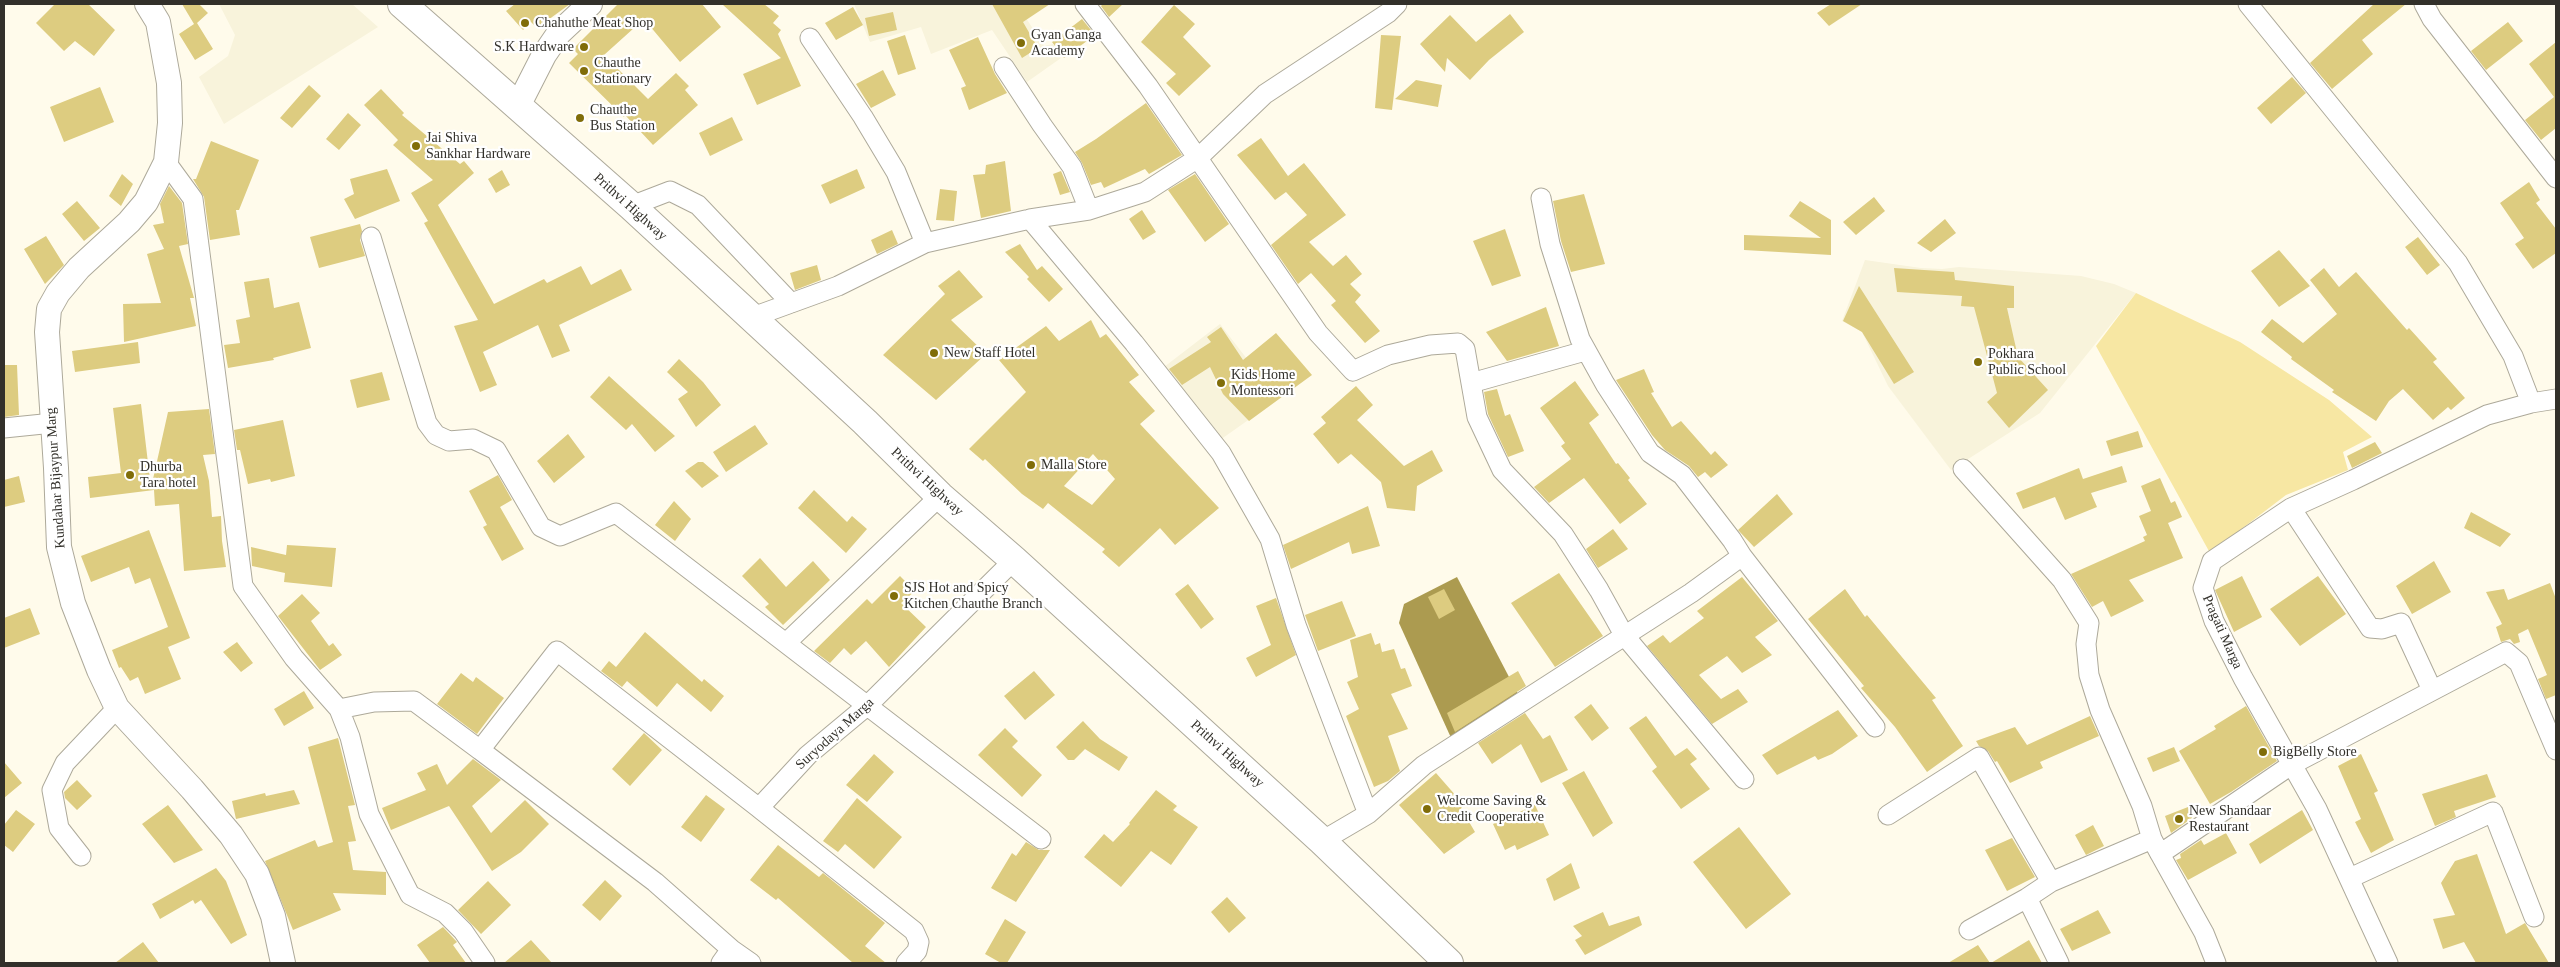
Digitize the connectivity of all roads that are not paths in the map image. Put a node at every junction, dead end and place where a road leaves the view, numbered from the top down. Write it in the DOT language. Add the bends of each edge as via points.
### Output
graph roads {
  1 [pos="147,4"];
  2 [pos="402,4"];
  3 [pos="590,4"];
  4 [pos="1085,4"];
  5 [pos="1397,4"];
  6 [pos="2248,4"];
  7 [pos="2424,4"];
  8 [pos="810,38"];
  9 [pos="1004,67"];
  10 [pos="518,106"];
  11 [pos="1198,158"];
  12 [pos="166,162"];
  13 [pos="2556,178"];
  14 [pos="1540,198"];
  15 [pos="631,206"];
  16 [pos="1089,210"];
  17 [pos="1030,219"];
  18 [pos="371,237"];
  19 [pos="925,243"];
  20 [pos="790,303"];
  21 [pos="750,318"];
  22 [pos="1585,351"];
  23 [pos="1471,383"];
  24 [pos="2556,399"];
  25 [pos="2531,403"];
  26 [pos="53,423"];
  27 [pos="4,428"];
  28 [pos="1963,470"];
  29 [pos="940,496"];
  30 [pos="2291,508"];
  31 [pos="1742,556"];
  32 [pos="1014,560"];
  33 [pos="1624,635"];
  34 [pos="787,642"];
  35 [pos="2432,690"];
  36 [pos="868,705"];
  37 [pos="117,708"];
  38 [pos="339,709"];
  39 [pos="1875,727"];
  40 [pos="480,750"];
  41 [pos="2556,750"];
  42 [pos="2292,765"];
  43 [pos="1744,779"];
  44 [pos="760,808"];
  45 [pos="1368,814"];
  46 [pos="1888,814"];
  47 [pos="1041,839"];
  48 [pos="1322,841"];
  49 [pos="2156,846"];
  50 [pos="81,856"];
  51 [pos="2350,878"];
  52 [pos="2051,882"];
  53 [pos="2027,898"];
  54 [pos="2534,917"];
  55 [pos="1969,930"];
  56 [pos="726,956"];
  57 [pos="283,963"];
  58 [pos="485,963"];
  59 [pos="751,963"];
  60 [pos="906,963"];
  61 [pos="1449,963"];
  62 [pos="2058,963"];
  63 [pos="2216,963"];
  64 [pos="2388,963"];
  1 -- 12 [label="main road, Kundahar Bijaypur Marg" via="161,32 169,83 170,123"];
  2 -- 10 [label="highway, Prithvi Highway"];
  3 -- 10 [label="main road" via="559,33"];
  4 -- 11 [label="street"];
  5 -- 11 [label="street" via="1265,94"];
  6 -- 25 [label="street" via="2458,263 2514,356"];
  7 -- 13 [label="street" via="2432,19"];
  8 -- 19 [label="street" via="896,172"];
  9 -- 16 [label="street" via="1072,167"];
  10 -- 15 [label="highway, Prithvi Highway"];
  11 -- 16 [label="street" via="1145,192"];
  11 -- 23 [label="street" via="1318,333 1353,371 1388,355 1430,345 1458,343 1464,349"];
  12 -- 26 [label="main road, Kundahar Bijaypur Marg" via="146,202 80,268 58,293 49,310 47,332"];
  12 -- 38 [label="street" via="193,200 243,586 294,658"];
  14 -- 22 [label="street" via="1550,244"];
  15 -- 20 [label="street" via="670,191 698,205"];
  15 -- 21 [label="highway, Prithvi Highway"];
  16 -- 17 [label="street"];
  17 -- 19 [label="street"];
  17 -- 45 [label="street" via="1221,453 1270,540 1296,625"];
  18 -- 34 [label="street" via="427,423 436,436 448,441 473,439 496,450 541,527 560,536 616,513"];
  19 -- 20 [label="street" via="838,286"];
  20 -- 21 [label="street"];
  21 -- 29 [label="highway, Prithvi Highway" via="865,422"];
  22 -- 23 [label="street"];
  22 -- 31 [label="street" via="1650,453 1682,475"];
  23 -- 33 [label="street" via="1477,417 1502,470 1563,534"];
  24 -- 25 [label="street, Pragati Marga"];
  25 -- 30 [label="street, Pragati Marga" via="2487,415"];
  26 -- 27 [label="street"];
  26 -- 37 [label="main road, Kundahar Bijaypur Marg" via="59,547 73,603"];
  28 -- 49 [label="street" via="2062,580 2089,623 2086,644 2089,675 2100,710"];
  29 -- 32 [label="highway, Prithvi Highway"];
  29 -- 34 [label="street"];
  30 -- 35 [label="street" via="2370,628 2382,629 2401,623"];
  30 -- 42 [label="street, Pragati Marga" via="2212,561 2203,588 2214,621"];
  31 -- 33 [label="street"];
  31 -- 39 [label="street"];
  32 -- 36 [label="street, Suryodaya Marga"];
  32 -- 48 [label="highway, Prithvi Highway"];
  33 -- 43 [label="street"];
  33 -- 45 [label="street" via="1424,764"];
  34 -- 36 [label="street"];
  35 -- 41 [label="street" via="2506,652 2519,663"];
  35 -- 42 [label="street"];
  36 -- 44 [label="street, Suryodaya Marga" via="808,755"];
  36 -- 47 [label="street"];
  37 -- 50 [label="street" via="65,763 52,790 58,828"];
  37 -- 57 [label="main road, Kundahar Bijaypur Marg" via="198,796 257,874 273,916"];
  38 -- 40 [label="street" via="374,702 414,701"];
  38 -- 58 [label="street" via="350,737 369,814 410,895 445,913 463,931"];
  40 -- 44 [label="street" via="556,651"];
  40 -- 56 [label="street" via="654,882"];
  42 -- 49 [label="street"];
  42 -- 51 [label="street, Pragati Marga"];
  44 -- 60 [label="street" via="914,931 919,942 917,951"];
  45 -- 48 [label="street"];
  46 -- 52 [label="street" via="1979,757"];
  48 -- 61 [label="highway, Prithvi Highway"];
  49 -- 52 [label="street"];
  49 -- 63 [label="street" via="2204,934"];
  51 -- 54 [label="street" via="2493,812"];
  51 -- 64 [label="street, Pragati Marga"];
  52 -- 53 [label="street"];
  53 -- 55 [label="street"];
  53 -- 62 [label="street"];
  56 -- 59 [label="street"];
}
